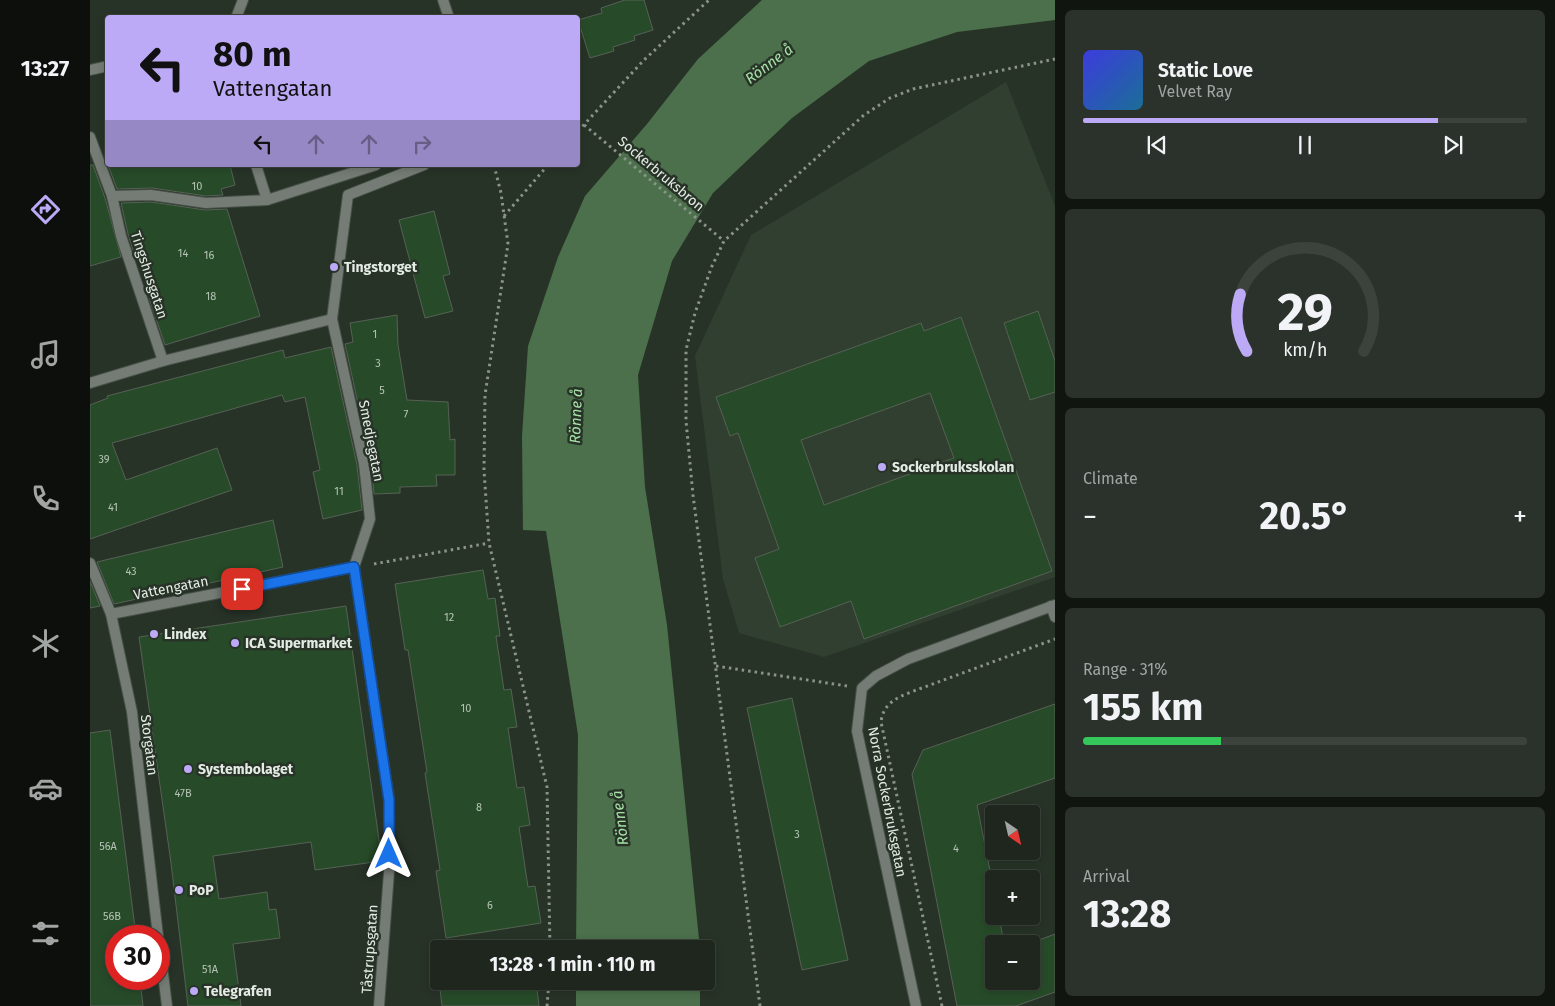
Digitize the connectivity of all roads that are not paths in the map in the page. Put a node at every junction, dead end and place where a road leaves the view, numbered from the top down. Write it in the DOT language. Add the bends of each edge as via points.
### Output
graph roads {
  1 [pos="243,0"];
  2 [pos="443,0"];
  3 [pos="237,15"];
  4 [pos="448,15"];
  5 [pos="105,67"];
  6 [pos="90,70"];
  7 [pos="90,137"];
  8 [pos="257,167"];
  9 [pos="370,167"];
  10 [pos="419,167"];
  11 [pos="112,196"];
  12 [pos="267,200"];
  13 [pos="332,319"];
  14 [pos="163,361"];
  15 [pos="90,383"];
  16 [pos="90,562"];
  17 [pos="354,567"];
  18 [pos="1053,606"];
  19 [pos="111,614"];
  20 [pos="1055,617"];
  21 [pos="157,925"];
  22 [pos="164,990"];
  23 [pos="166,1006"];
  24 [pos="379,1006"];
  25 [pos="916,1006"];
  1 -- 3 [label="street"];
  2 -- 4 [label="street"];
  5 -- 6 [label="street"];
  7 -- 11 [label="street, Tingshusgatan"];
  8 -- 12 [label="street"];
  9 -- 12 [label="street"];
  10 -- 13 [label="street, Smedjegatan" via="348,194"];
  11 -- 12 [label="street" via="151,195 206,203"];
  11 -- 14 [label="street, Tingshusgatan" via="121,236"];
  13 -- 14 [label="street"];
  13 -- 17 [label="street, Smedjegatan" via="364,464 370,519"];
  14 -- 15 [label="street"];
  16 -- 19 [label="street, Storgatan"];
  17 -- 19 [label="street, Vattengatan"];
  17 -- 24 [label="street, Tåstrupsgatan" via="389,800 389,872"];
  18 -- 20 [label="street"];
  18 -- 25 [label="street, Norra Sockerbruksgatan" via="908,659 876,676 862,688 857,731"];
  19 -- 21 [label="street, Storgatan" via="132,712"];
  22 -- 23 [label="street"];
}
